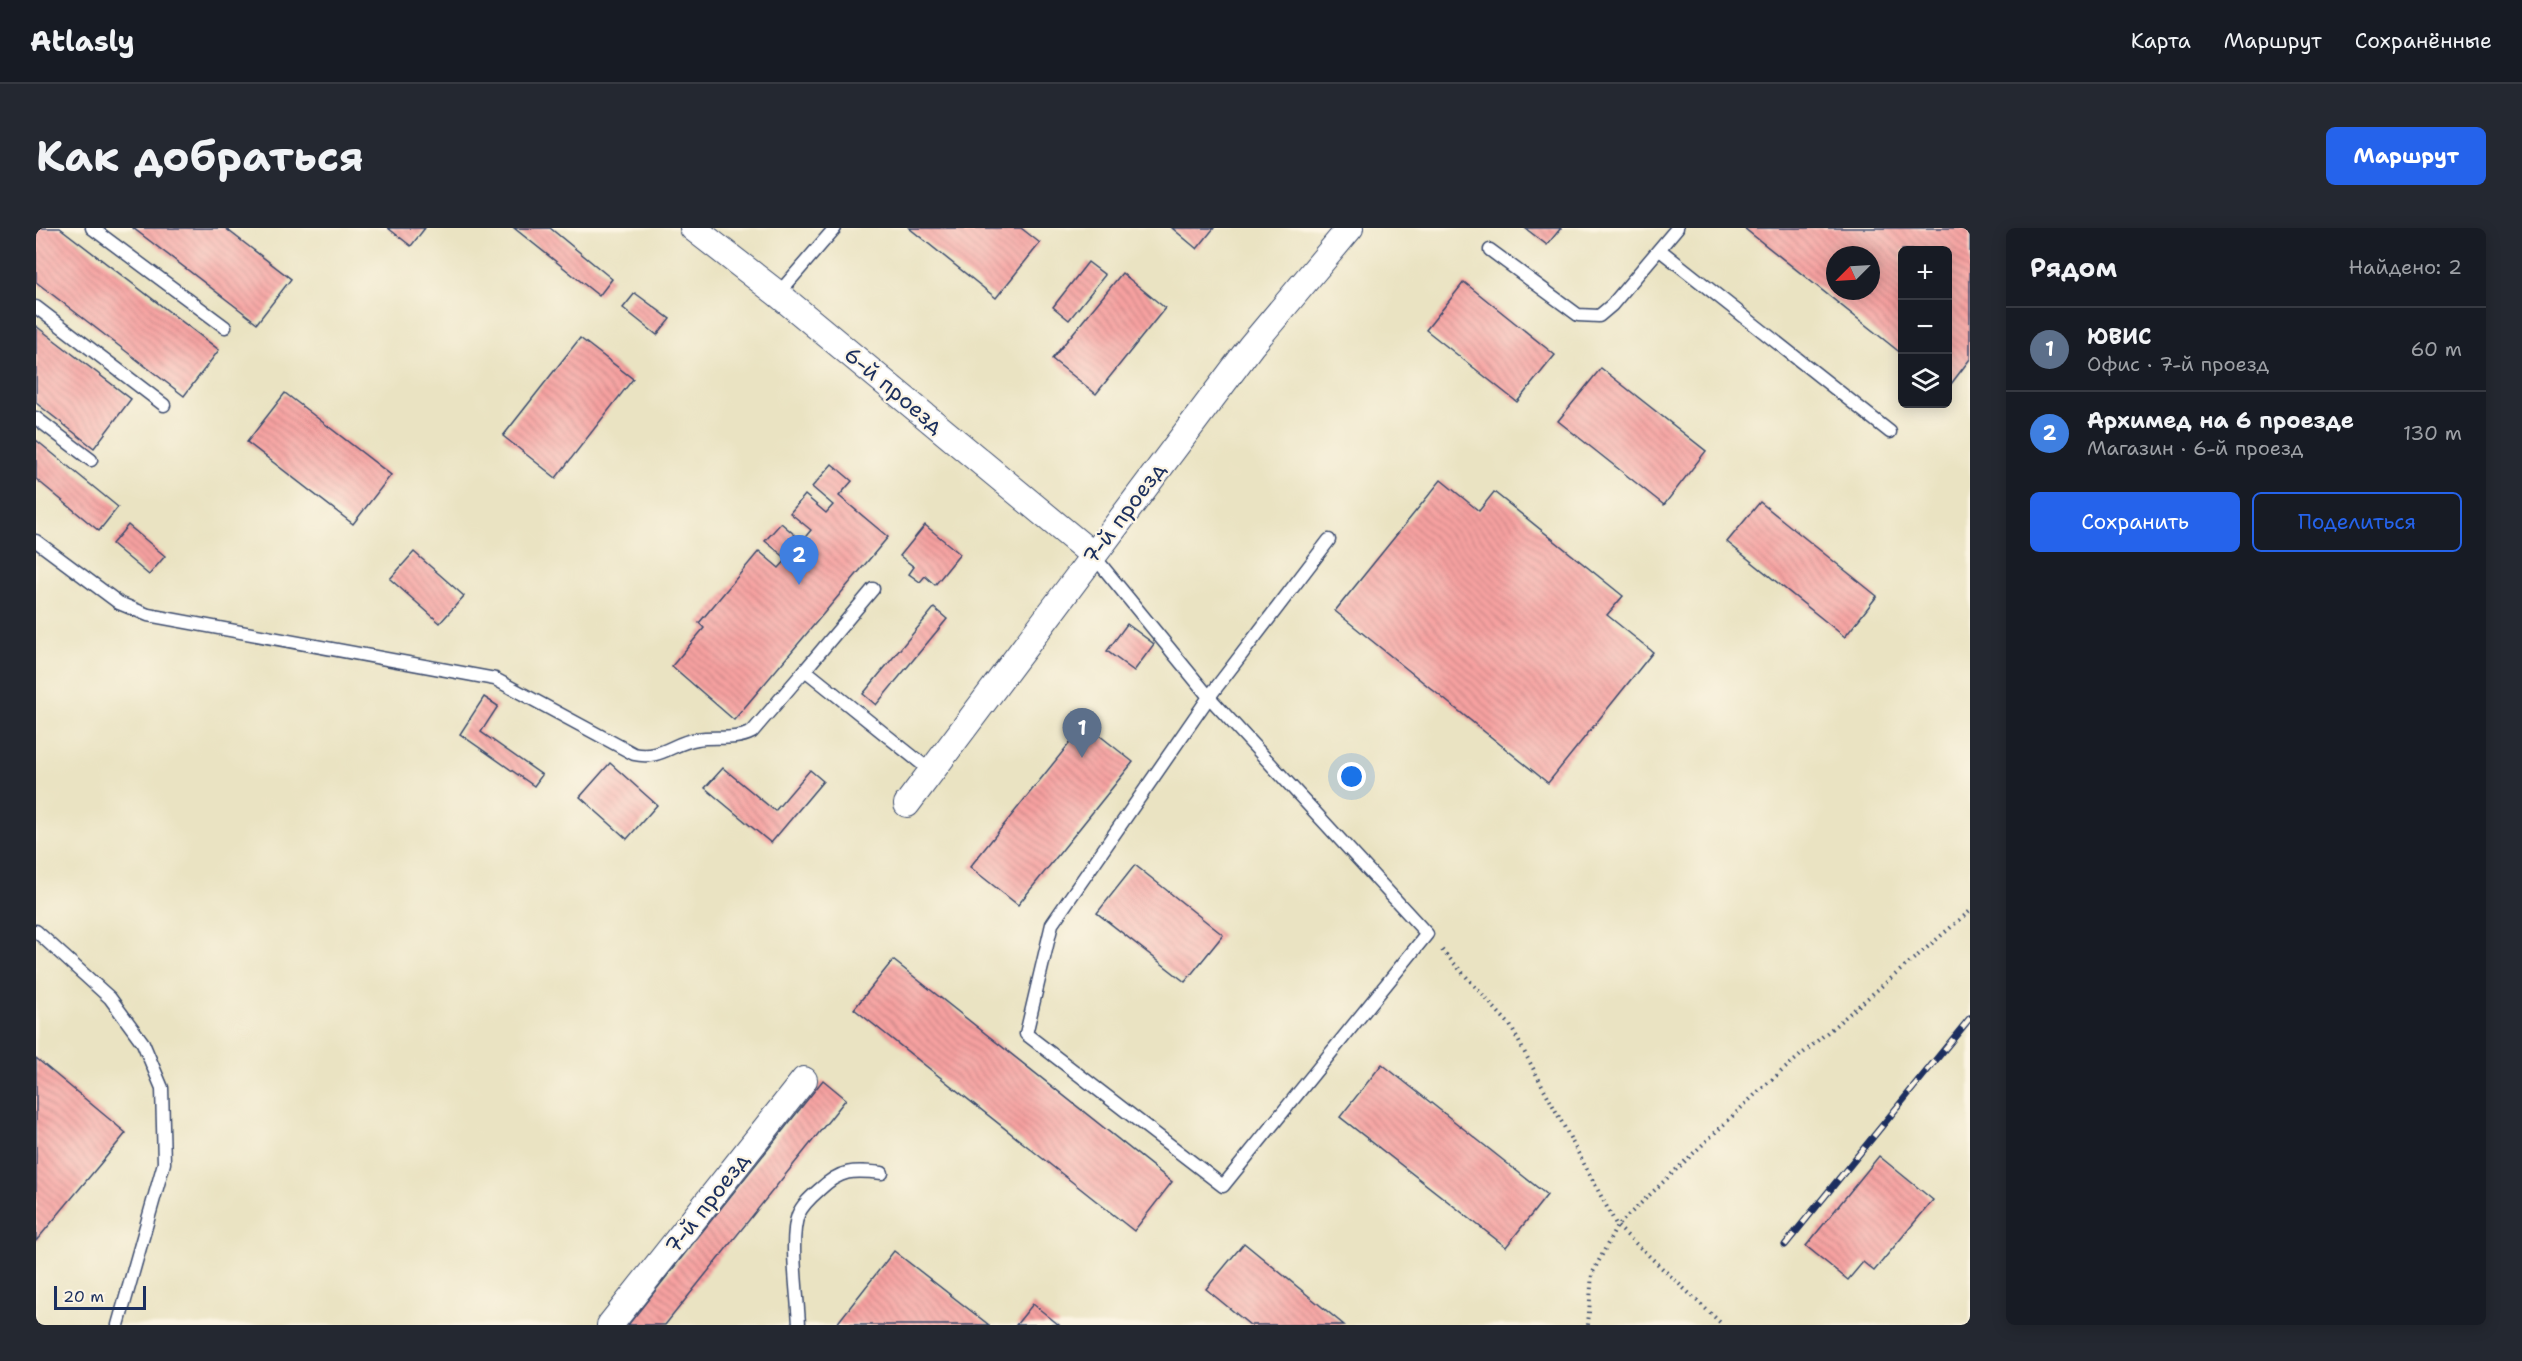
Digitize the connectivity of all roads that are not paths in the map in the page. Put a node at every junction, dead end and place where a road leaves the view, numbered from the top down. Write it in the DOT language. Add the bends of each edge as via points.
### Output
graph roads {
  1 [pos="92,228"];
  2 [pos="693,228"];
  3 [pos="835,228"];
  4 [pos="1350,228"];
  5 [pos="1677,228"];
  6 [pos="1490,250"];
  7 [pos="1660,250"];
  8 [pos="778,294"];
  9 [pos="36,307"];
  10 [pos="225,327"];
  11 [pos="164,405"];
  12 [pos="36,418"];
  13 [pos="1890,432"];
  14 [pos="91,460"];
  15 [pos="36,540"];
  16 [pos="1329,540"];
  17 [pos="1093,555"];
  18 [pos="873,589"];
  19 [pos="806,670"];
  20 [pos="1209,697"];
  21 [pos="932,772"];
  22 [pos="907,804"];
  23 [pos="36,932"];
  24 [pos="804,1080"];
  25 [pos="882,1173"];
  26 [pos="118,1325"];
  27 [pos="610,1325"];
  28 [pos="799,1325"];
  1 -- 10 [label="lane"];
  2 -- 8 [label="street, 6-й проезд"];
  3 -- 8 [label="lane"];
  4 -- 17 [label="street, 7-й проезд" via="1251,346"];
  5 -- 7 [label="lane"];
  6 -- 7 [label="lane" via="1578,315 1599,316"];
  7 -- 13 [label="lane"];
  8 -- 17 [label="street, 6-й проезд"];
  9 -- 11 [label="lane"];
  12 -- 14 [label="lane"];
  15 -- 19 [label="lane" via="119,603 148,615 495,679 634,754 647,757 695,739 743,737 752,732"];
  16 -- 20 [label="lane"];
  17 -- 20 [label="lane"];
  17 -- 21 [label="street, 7-й проезд"];
  18 -- 19 [label="lane"];
  19 -- 21 [label="lane"];
  20 -- 20 [label="lane" via="1052,924 1026,1034 1223,1186 1427,934"];
  21 -- 22 [label="street, 7-й проезд"];
  23 -- 26 [label="lane" via="110,999 143,1044 162,1088 164,1163"];
  24 -- 27 [label="street, 7-й проезд"];
  25 -- 28 [label="lane" via="839,1173 809,1198 799,1214 795,1235"];
}
